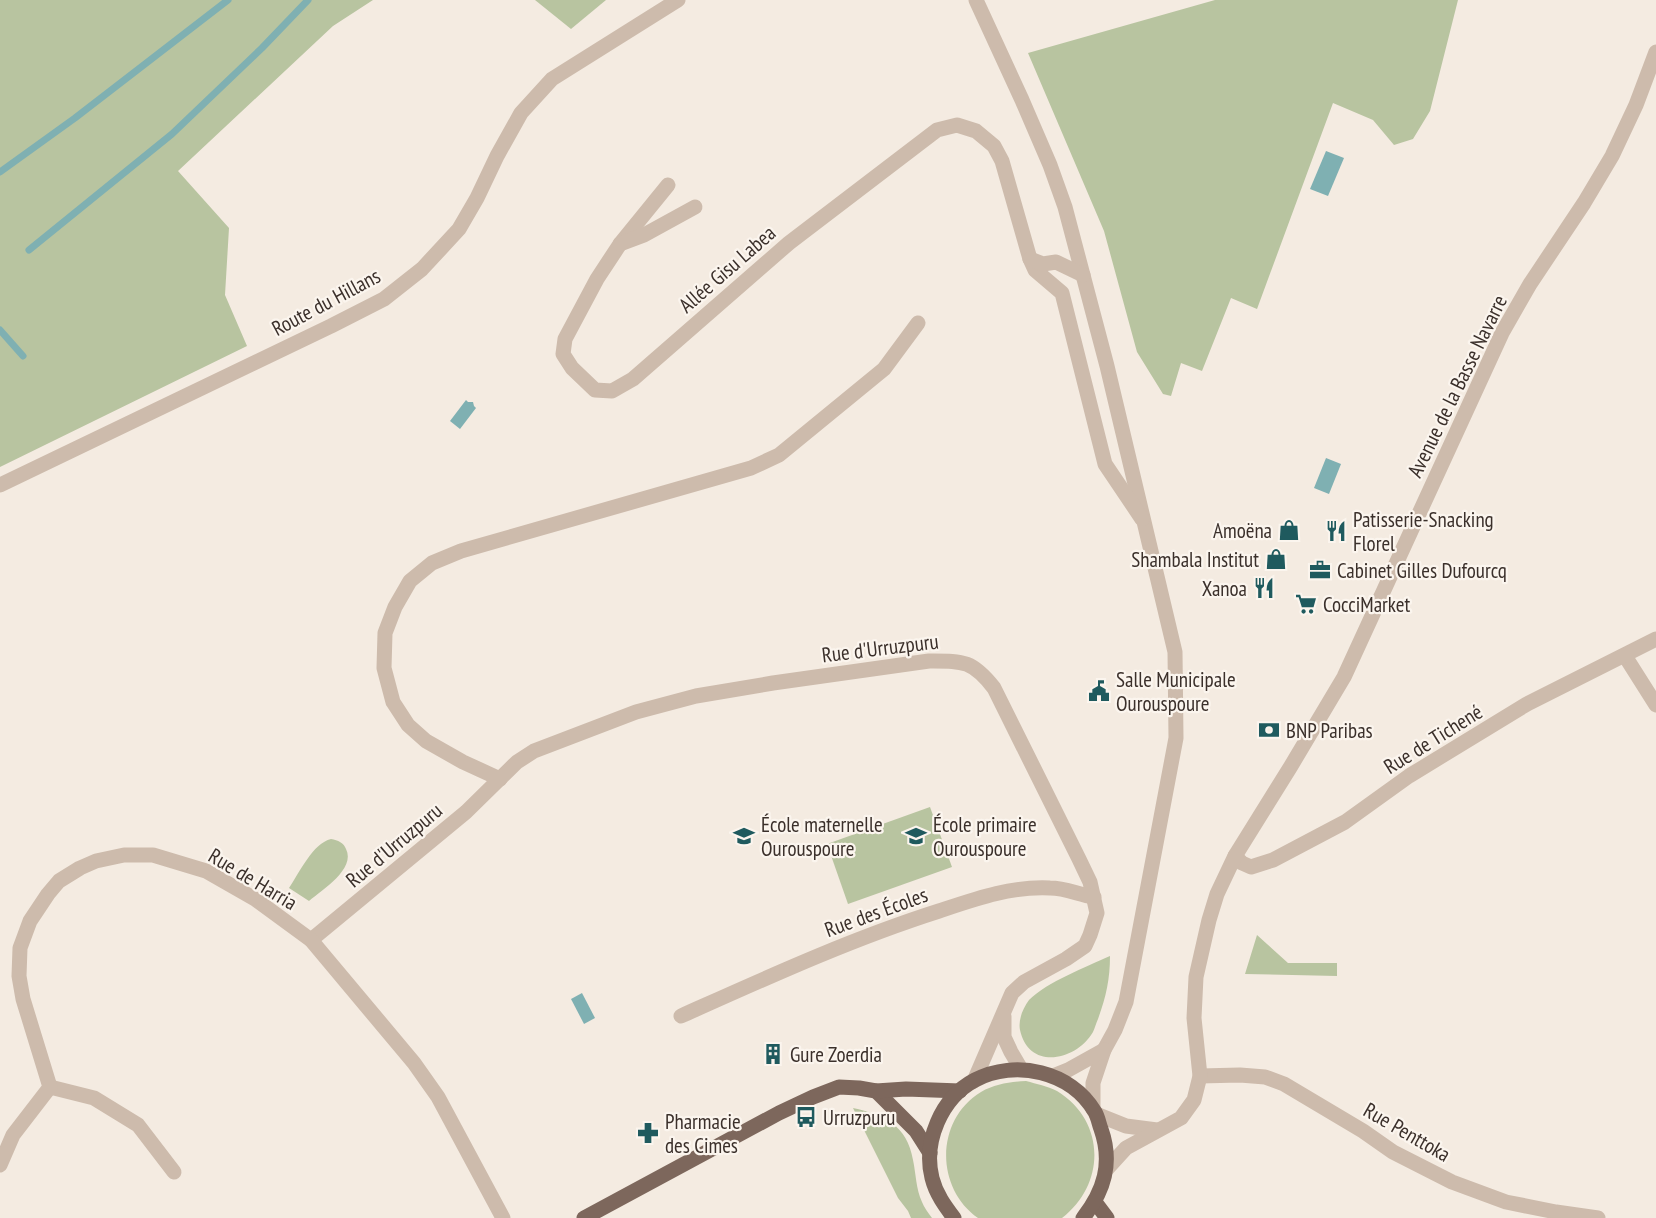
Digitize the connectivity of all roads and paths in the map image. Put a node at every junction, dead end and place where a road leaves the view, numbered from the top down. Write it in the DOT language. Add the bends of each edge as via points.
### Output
graph roads {
  1 [pos="678,0"];
  2 [pos="976,0"];
  3 [pos="1656,52"];
  4 [pos="668,185"];
  5 [pos="695,207"];
  6 [pos="620,244"];
  7 [pos="1030,259"];
  8 [pos="1083,275"];
  9 [pos="918,323"];
  10 [pos="0,485"];
  11 [pos="1143,519"];
  12 [pos="1656,639"];
  13 [pos="1625,656"];
  14 [pos="1656,705"];
  15 [pos="500,779"];
  16 [pos="1235,856"];
  17 [pos="1094,897"];
  18 [pos="311,940"];
  19 [pos="1004,1009"];
  20 [pos="681,1016"];
  21 [pos="1104,1050"];
  22 [pos="1021,1069"];
  23 [pos="1053,1076"];
  24 [pos="1200,1076"];
  25 [pos="974,1081"];
  26 [pos="50,1087"];
  27 [pos="876,1091"];
  28 [pos="960,1091"];
  29 [pos="1094,1111"];
  30 [pos="1157,1130"];
  31 [pos="930,1153"];
  32 [pos="0,1165"];
  33 [pos="1106,1170"];
  34 [pos="174,1172"];
  35 [pos="1095,1202"];
  36 [pos="503,1218"];
  37 [pos="584,1218"];
  38 [pos="954,1218"];
  39 [pos="1083,1218"];
  40 [pos="1107,1218"];
  41 [pos="1598,1218"];
  1 -- 10 [label="street, Route du Hillans" via="552,79 521,113 459,229 422,269 384,299"];
  2 -- 8 [label="street" via="1050,165"];
  3 -- 16 [label="street, Avenue de la Basse Navarre" via="1612,156 1502,333 1344,677"];
  4 -- 6 [label="street, Allée Gisu Labea"];
  5 -- 6 [label="street"];
  6 -- 7 [label="street, Allée Gisu Labea" via="566,339 564,354 572,368 595,390 612,392 633,379 789,243 937,130 957,125 976,130 994,146 1002,161"];
  7 -- 8 [label="street" via="1043,264 1056,262"];
  7 -- 11 [label="street, Allée Gisu Labea" via="1035,270 1062,293 1105,464"];
  8 -- 11 [label="street"];
  9 -- 15 [label="street" via="884,369 780,455 751,468 461,551 432,563 410,581 385,633 384,668 393,702 426,741"];
  11 -- 21 [label="street" via="1174,652 1176,738 1126,1002"];
  12 -- 13 [label="street, Rue de Tichené"];
  13 -- 14 [label="street"];
  13 -- 16 [label="street, Rue de Tichené" via="1527,704 1410,776 1345,822 1273,860 1251,867"];
  15 -- 17 [label="street, Rue d'Urruzpuru" via="534,751 657,705 773,683 929,661 955,661 972,666 994,688"];
  15 -- 18 [label="street, Rue d'Urruzpuru" via="466,812"];
  16 -- 24 [label="street, Avenue de la Basse Navarre" via="1217,894 1196,976 1194,1018"];
  17 -- 19 [label="street, Rue d'Urruzpuru" via="1097,913 1085,946 1024,982 1012,993"];
  17 -- 20 [label="street, Rue des Écoles" via="1049,888 1001,892 903,922"];
  18 -- 26 [label="street, Rue de Harria" via="255,899 206,871 153,855 124,855 80,868 59,881 48,894 30,921 20,948 23,999"];
  18 -- 36 [label="street, Rue de Harria" via="438,1097"];
  19 -- 22 [label="street" via="1004,1037"];
  19 -- 25 [label="street, Rue d'Urruzpuru"];
  21 -- 23 [label="street"];
  21 -- 29 [label="street" via="1093,1083"];
  22 -- 23 [label="main road"];
  22 -- 25 [label="main road" via="997,1071"];
  23 -- 29 [label="main road" via="1075,1089"];
  24 -- 30 [label="street, Avenue de la Basse Navarre" via="1194,1100 1180,1118"];
  24 -- 41 [label="street, Rue Penttoka" via="1264,1077 1284,1084 1393,1152 1452,1182 1506,1202"];
  25 -- 28 [label="main road"];
  26 -- 32 [label="street" via="13,1135"];
  26 -- 34 [label="street" via="94,1098 138,1125"];
  27 -- 28 [label="main road"];
  27 -- 31 [label="main road" via="916,1131"];
  27 -- 37 [label="main road" via="839,1087 813,1097"];
  28 -- 31 [label="main road" via="945,1108 934,1130"];
  29 -- 30 [label="street" via="1126,1126"];
  29 -- 33 [label="main road" via="1106,1141"];
  30 -- 33 [label="street, Avenue de la Basse Navarre" via="1126,1148"];
  31 -- 38 [label="main road" via="932,1178"];
  33 -- 35 [label="main road"];
  35 -- 39 [label="main road"];
  35 -- 40 [label="main road"];
}
